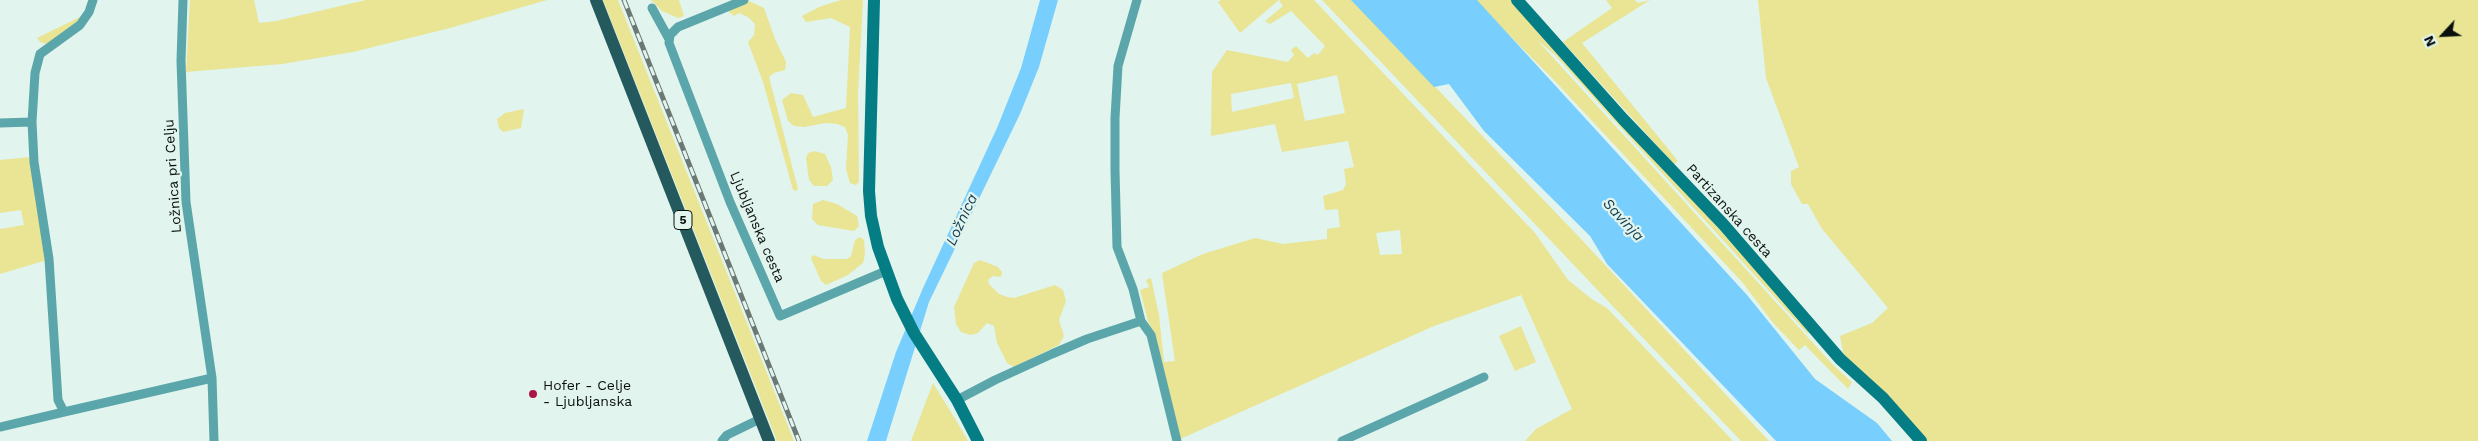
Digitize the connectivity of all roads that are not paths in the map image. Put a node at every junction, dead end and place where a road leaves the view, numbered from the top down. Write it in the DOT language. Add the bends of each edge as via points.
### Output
graph roads {
  1 [pos="93,0"];
  2 [pos="183,0"];
  3 [pos="596,0"];
  4 [pos="744,0"];
  5 [pos="874,0"];
  6 [pos="1137,0"];
  7 [pos="1517,0"];
  8 [pos="652,8"];
  9 [pos="669,39"];
  10 [pos="32,122"];
  11 [pos="0,123"];
  12 [pos="886,271"];
  13 [pos="1140,321"];
  14 [pos="1484,377"];
  15 [pos="212,378"];
  16 [pos="957,400"];
  17 [pos="64,412"];
  18 [pos="760,419"];
  19 [pos="0,427"];
  20 [pos="214,441"];
  21 [pos="722,441"];
  22 [pos="769,441"];
  23 [pos="978,441"];
  24 [pos="1177,441"];
  25 [pos="1342,441"];
  26 [pos="1921,441"];
  1 -- 10 [label="street" via="80,25 40,54 35,73"];
  2 -- 15 [label="street, Ložnica pri Celju" via="181,61 186,202"];
  3 -- 18 [label="main road, 5"];
  4 -- 9 [label="street" via="678,27"];
  5 -- 12 [label="street" via="869,191 873,224"];
  6 -- 13 [label="street" via="1118,66 1115,170 1117,247 1133,289"];
  7 -- 26 [label="street, Partizanska cesta" via="1723,224 1840,360 1883,398"];
  8 -- 9 [label="street, Ljubljanska cesta"];
  9 -- 12 [label="street, Ljubljanska cesta" via="730,202 780,316"];
  10 -- 11 [label="street"];
  10 -- 17 [label="street" via="34,162 49,259 56,384"];
  12 -- 16 [label="street" via="897,299"];
  13 -- 16 [label="street" via="1052,354"];
  13 -- 24 [label="street" via="1151,335"];
  14 -- 25 [label="street"];
  15 -- 17 [label="street"];
  15 -- 20 [label="street, Ložnica pri Celju"];
  16 -- 23 [label="street"];
  17 -- 19 [label="street"];
  18 -- 21 [label="street" via="727,435"];
  18 -- 22 [label="main road, 5"];
}
